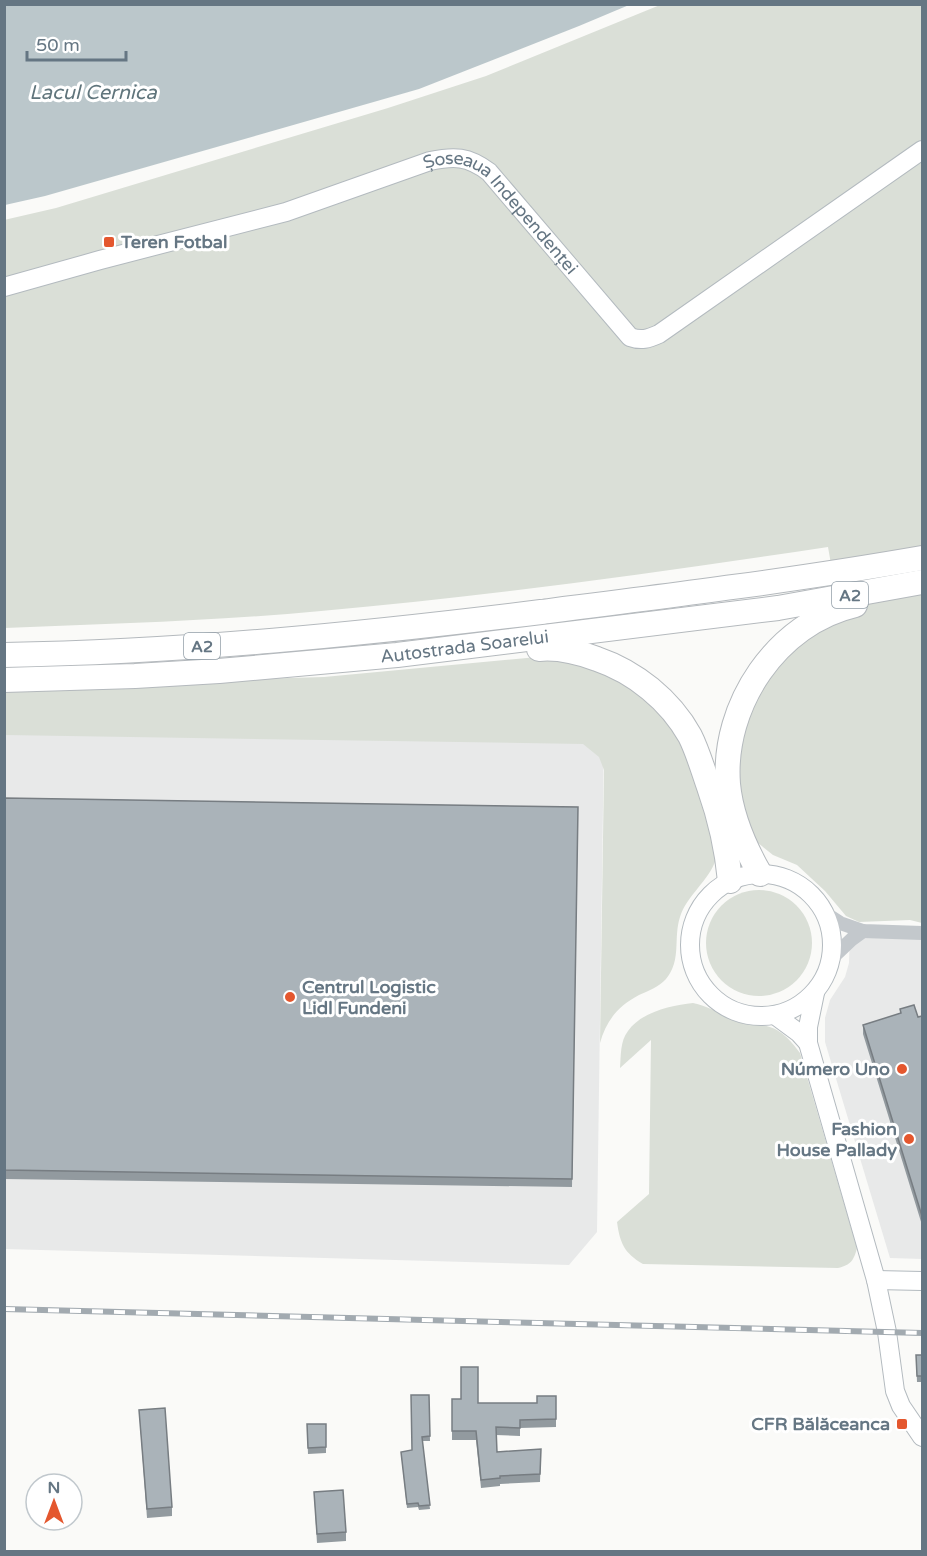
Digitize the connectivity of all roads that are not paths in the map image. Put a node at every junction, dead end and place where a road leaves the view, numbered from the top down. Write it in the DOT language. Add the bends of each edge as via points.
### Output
graph roads {
  1 [pos="922,150"];
  2 [pos="4,287"];
  3 [pos="922,540"];
  4 [pos="922,558"];
  5 [pos="855,570"];
  6 [pos="922,582"];
  7 [pos="922,588"];
  8 [pos="4,656"];
  9 [pos="397,656"];
  10 [pos="4,680"];
  11 [pos="760,874"];
  12 [pos="730,881"];
  13 [pos="826,914"];
  14 [pos="863,932"];
  15 [pos="922,933"];
  16 [pos="832,958"];
  17 [pos="815,993"];
  18 [pos="776,1016"];
  19 [pos="807,1043"];
  20 [pos="876,1280"];
  21 [pos="922,1281"];
  22 [pos="922,1437"];
  1 -- 2 [label="street, Șoseaua Independenței" via="648,339 630,337 489,172 463,158 430,161 286,212"];
  3 -- 5 [label="highway"];
  4 -- 5 [label="highway, Autostrada Soarelui / A2"];
  5 -- 8 [label="highway, Autostrada Soarelui / A2" via="400,629 151,650"];
  6 -- 9 [label="highway, Autostrada Soarelui / A2" via="778,608"];
  7 -- 11 [label="highway" via="845,608 817,620 782,645 748,688 731,740 728,783 742,839"];
  9 -- 10 [label="highway, Autostrada Soarelui / A2" via="219,671"];
  9 -- 12 [label="highway" via="430,662 549,648 578,652 638,679 660,697 690,736 722,828"];
  11 -- 12 [label="street"];
  11 -- 13 [label="street" via="795,882 810,893"];
  12 -- 18 [label="street" via="699,909 691,929 693,968 701,984 726,1008 742,1015"];
  13 -- 14 [label="street"];
  13 -- 16 [label="street" via="833,943"];
  14 -- 15 [label="street"];
  14 -- 16 [label="street"];
  16 -- 17 [label="street"];
  17 -- 18 [label="street" via="797,1008"];
  17 -- 19 [label="street"];
  18 -- 19 [label="street"];
  19 -- 20 [label="street"];
  20 -- 21 [label="street"];
  20 -- 22 [label="street" via="896,1391 901,1406"];
}
